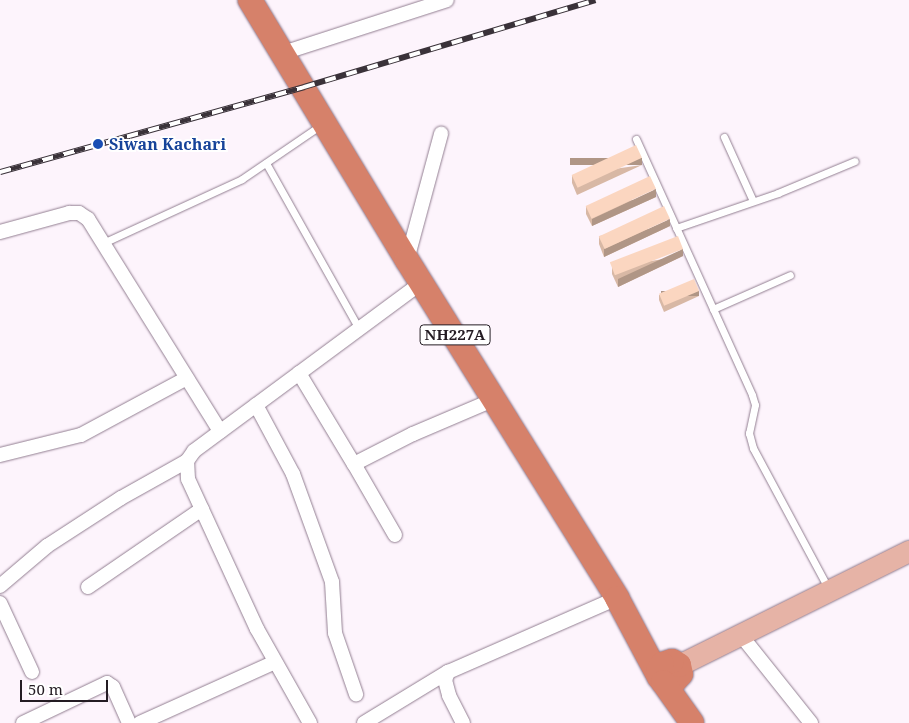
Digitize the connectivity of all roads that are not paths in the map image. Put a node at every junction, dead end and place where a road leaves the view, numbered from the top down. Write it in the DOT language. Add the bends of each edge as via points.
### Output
graph roads {
  1 [pos="250,0"];
  2 [pos="447,0"];
  3 [pos="283,53"];
  4 [pos="325,122"];
  5 [pos="441,134"];
  6 [pos="724,137"];
  7 [pos="636,138"];
  8 [pos="856,161"];
  9 [pos="266,164"];
  10 [pos="753,201"];
  11 [pos="676,228"];
  12 [pos="0,232"];
  13 [pos="103,243"];
  14 [pos="407,260"];
  15 [pos="790,275"];
  16 [pos="421,283"];
  17 [pos="714,310"];
  18 [pos="359,329"];
  19 [pos="299,373"];
  20 [pos="187,378"];
  21 [pos="495,399"];
  22 [pos="256,405"];
  23 [pos="220,431"];
  24 [pos="0,455"];
  25 [pos="187,462"];
  26 [pos="354,464"];
  27 [pos="202,509"];
  28 [pos="395,535"];
  29 [pos="909,551"];
  30 [pos="0,586"];
  31 [pos="88,587"];
  32 [pos="829,590"];
  33 [pos="617,598"];
  34 [pos="0,602"];
  35 [pos="740,634"];
  36 [pos="275,662"];
  37 [pos="32,672"];
  38 [pos="448,672"];
  39 [pos="667,673"];
  40 [pos="356,694"];
  41 [pos="691,722"];
  42 [pos="23,723"];
  43 [pos="129,723"];
  44 [pos="140,723"];
  45 [pos="310,723"];
  46 [pos="364,723"];
  47 [pos="463,723"];
  48 [pos="811,723"];
  1 -- 3 [label="highway, NH227A"];
  2 -- 3 [label="street"];
  3 -- 4 [label="highway, NH227A"];
  4 -- 9 [label="lane"];
  4 -- 14 [label="highway, NH227A"];
  5 -- 14 [label="street"];
  6 -- 10 [label="lane"];
  7 -- 11 [label="lane"];
  8 -- 10 [label="lane"];
  9 -- 13 [label="lane" via="211,196"];
  9 -- 18 [label="lane"];
  10 -- 11 [label="lane"];
  11 -- 17 [label="lane"];
  12 -- 13 [label="street" via="78,213 88,219"];
  13 -- 20 [label="street"];
  14 -- 16 [label="highway, NH227A"];
  15 -- 17 [label="lane"];
  16 -- 18 [label="street"];
  16 -- 21 [label="highway, NH227A"];
  17 -- 32 [label="lane" via="755,405 749,433 753,448"];
  18 -- 19 [label="street"];
  19 -- 22 [label="street"];
  19 -- 26 [label="street"];
  20 -- 23 [label="street"];
  20 -- 24 [label="street" via="81,435"];
  21 -- 26 [label="street" via="413,434"];
  21 -- 33 [label="highway, NH227A"];
  22 -- 23 [label="street"];
  22 -- 40 [label="street" via="293,474 332,582 335,632"];
  23 -- 25 [label="street" via="194,451"];
  25 -- 27 [label="street" via="188,479"];
  25 -- 30 [label="street" via="121,498 47,546"];
  26 -- 28 [label="street"];
  27 -- 31 [label="street"];
  27 -- 36 [label="street"];
  29 -- 32 [label="main road"];
  32 -- 35 [label="main road"];
  33 -- 38 [label="street"];
  33 -- 39 [label="highway, NH227A"];
  34 -- 37 [label="street"];
  35 -- 39 [label="main road"];
  35 -- 48 [label="street"];
  36 -- 44 [label="street"];
  36 -- 45 [label="street"];
  38 -- 46 [label="street"];
  38 -- 47 [label="street" via="447,687"];
  39 -- 41 [label="highway, NH227A"];
  42 -- 43 [label="street" via="107,684 113,686"];
}
